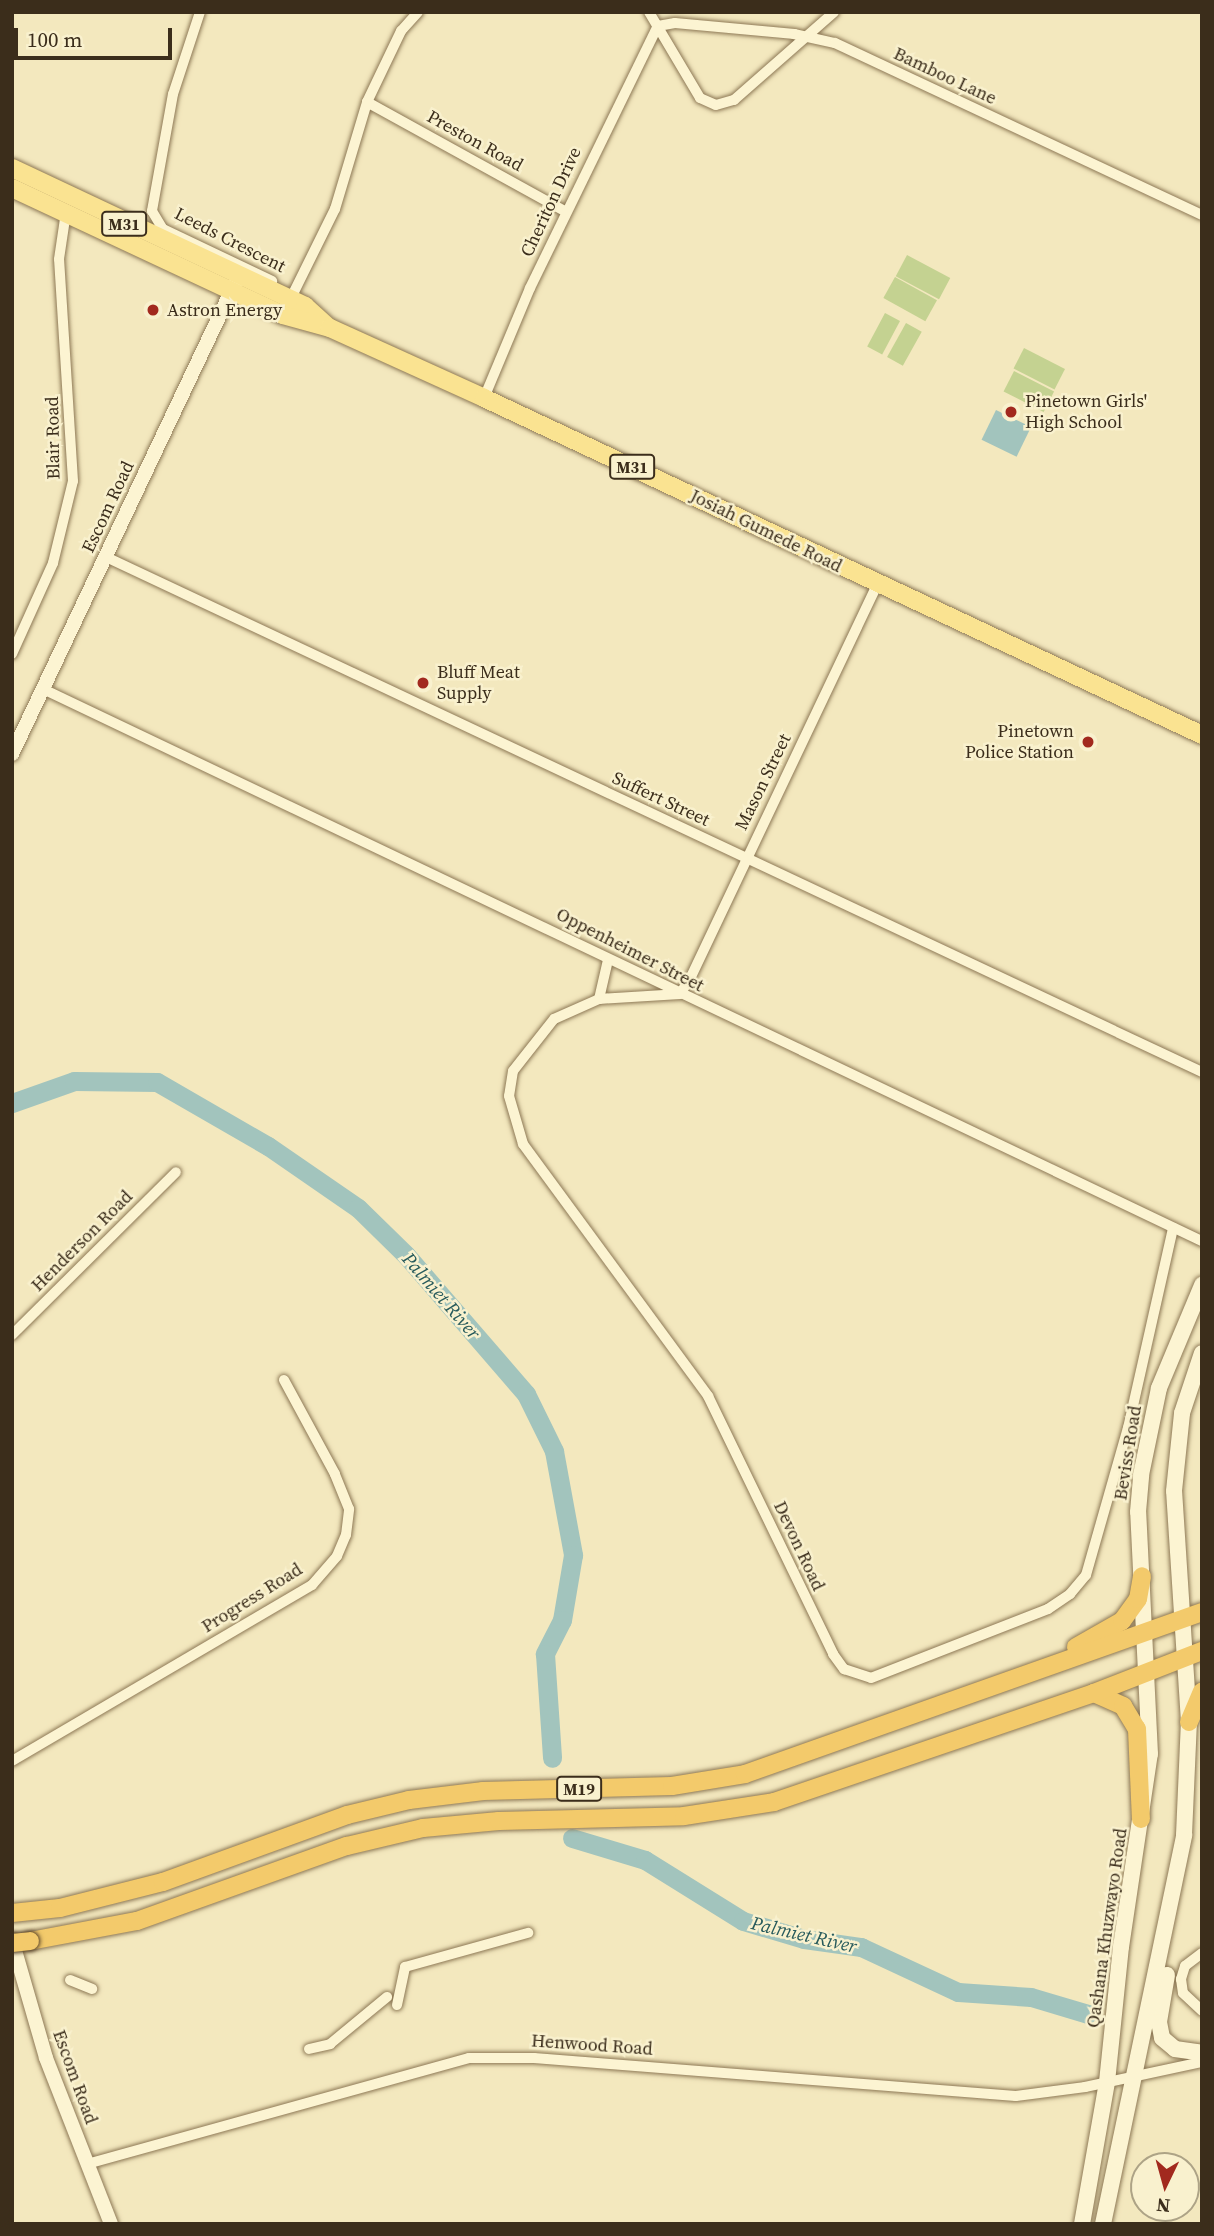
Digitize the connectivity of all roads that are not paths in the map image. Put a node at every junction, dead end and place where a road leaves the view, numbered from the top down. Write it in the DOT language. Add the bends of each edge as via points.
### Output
graph roads {
  1 [pos="200,12"];
  2 [pos="418,12"];
  3 [pos="649,12"];
  4 [pos="834,12"];
  5 [pos="658,26"];
  6 [pos="806,35"];
  7 [pos="367,102"];
  8 [pos="12,168"];
  9 [pos="12,188"];
  10 [pos="66,212"];
  11 [pos="566,212"];
  12 [pos="1202,215"];
  13 [pos="235,284"];
  14 [pos="289,302"];
  15 [pos="484,398"];
  16 [pos="106,557"];
  17 [pos="877,584"];
  18 [pos="12,654"];
  19 [pos="43,689"];
  20 [pos="1202,736"];
  21 [pos="12,754"];
  22 [pos="746,858"];
  23 [pos="608,961"];
  24 [pos="680,994"];
  25 [pos="599,999"];
  26 [pos="1202,1072"];
  27 [pos="176,1172"];
  28 [pos="1173,1228"];
  29 [pos="1202,1241"];
  30 [pos="1202,1285"];
  31 [pos="12,1335"];
  32 [pos="1202,1353"];
  33 [pos="284,1380"];
  34 [pos="1142,1576"];
  35 [pos="1202,1612"];
  36 [pos="1182,1620"];
  37 [pos="1146,1635"];
  38 [pos="1194,1654"];
  39 [pos="1147,1672"];
  40 [pos="978,1692"];
  41 [pos="1202,1692"];
  42 [pos="1094,1693"];
  43 [pos="1189,1722"];
  44 [pos="12,1761"];
  45 [pos="1141,1819"];
  46 [pos="19,1912"];
  47 [pos="528,1933"];
  48 [pos="18,1941"];
  49 [pos="1202,1953"];
  50 [pos="1162,1956"];
  51 [pos="71,1980"];
  52 [pos="92,1989"];
  53 [pos="387,1997"];
  54 [pos="397,2005"];
  55 [pos="1202,2011"];
  56 [pos="309,2049"];
  57 [pos="1202,2053"];
  58 [pos="1202,2062"];
  59 [pos="1132,2076"];
  60 [pos="1107,2082"];
  61 [pos="87,2164"];
  62 [pos="111,2224"];
  63 [pos="1082,2224"];
  64 [pos="1103,2224"];
  1 -- 14 [label="street, Leeds Crescent" via="173,94 152,211 163,229"];
  2 -- 7 [label="street, Leeds Crescent" via="395,42"];
  3 -- 5 [label="street"];
  4 -- 6 [label="street"];
  5 -- 6 [label="street, Bamboo Lane" via="675,23"];
  5 -- 6 [label="street" via="704,103 734,100"];
  5 -- 11 [label="street, Cheriton Drive"];
  6 -- 12 [label="street, Bamboo Lane" via="835,44"];
  7 -- 11 [label="street, Preston Road"];
  7 -- 14 [label="street, Leeds Crescent" via="335,209"];
  8 -- 13 [label="main road, Josiah Gumede Road / M31"];
  9 -- 10 [label="main road, Josiah Gumede Road / M31"];
  10 -- 13 [label="main road, Josiah Gumede Road / M31"];
  10 -- 18 [label="street, Blair Road" via="59,259 73,481 53,563"];
  11 -- 15 [label="street, Cheriton Drive"];
  13 -- 14 [label="main road, Josiah Gumede Road / M31"];
  13 -- 16 [label="street, Escom Road"];
  14 -- 15 [label="main road, Josiah Gumede Road / M31" via="330,328"];
  15 -- 17 [label="main road, Josiah Gumede Road / M31"];
  16 -- 19 [label="street, Escom Road"];
  16 -- 22 [label="street, Suffert Street"];
  17 -- 20 [label="main road, Josiah Gumede Road / M31"];
  17 -- 22 [label="street, Mason Street"];
  19 -- 21 [label="street, Escom Road"];
  19 -- 23 [label="street, Oppenheimer Street"];
  22 -- 24 [label="street, Mason Street" via="703,955"];
  22 -- 26 [label="street, Suffert Street"];
  23 -- 24 [label="street, Oppenheimer Street"];
  23 -- 25 [label="street"];
  24 -- 25 [label="street, Devon Road"];
  24 -- 28 [label="street, Oppenheimer Street"];
  25 -- 28 [label="street, Devon Road" via="554,1019 534,1041 513,1071 512,1117 523,1144 555,1192 708,1396 816,1625 851,1673 871,1678 900,1670 1048,1609 1080,1585 1093,1560 1128,1428"];
  27 -- 31 [label="street, Henderson Road"];
  28 -- 29 [label="street, Oppenheimer Street"];
  30 -- 34 [label="main road, Beviss Road" via="1174,1348 1149,1433 1138,1512"];
  32 -- 36 [label="main road" via="1182,1413 1174,1491"];
  33 -- 44 [label="street, Progress Road" via="349,1509 346,1535 337,1556 312,1585"];
  34 -- 37 [label="main road, Beviss Road"];
  34 -- 40 [label="highway" via="1138,1599 1113,1629"];
  35 -- 36 [label="highway, M19"];
  36 -- 37 [label="highway, M19"];
  36 -- 38 [label="main road"];
  37 -- 39 [label="main road, Qashana Khuzwayo Road"];
  37 -- 40 [label="highway, M19"];
  38 -- 39 [label="highway, M19"];
  38 -- 43 [label="main road"];
  39 -- 42 [label="highway, M19"];
  39 -- 45 [label="main road, Qashana Khuzwayo Road" via="1150,1754"];
  40 -- 46 [label="highway, M19" via="745,1774 671,1786 483,1791 389,1804 163,1882"];
  41 -- 43 [label="highway"];
  42 -- 45 [label="highway" via="1123,1706 1138,1729"];
  42 -- 48 [label="highway, M19" via="774,1802 684,1816 424,1828 347,1846 138,1922"];
  43 -- 50 [label="main road" via="1184,1835"];
  45 -- 60 [label="main road, Qashana Khuzwayo Road"];
  47 -- 54 [label="street" via="405,1967"];
  48 -- 61 [label="street, Escom Road" via="34,2024"];
  49 -- 55 [label="street" via="1185,1966 1181,1979 1183,1993"];
  50 -- 57 [label="main road" via="1167,1974 1159,2022 1162,2038 1175,2049"];
  50 -- 59 [label="main road"];
  51 -- 52 [label="street"];
  53 -- 56 [label="street" via="330,2044"];
  58 -- 59 [label="street, Henwood Road"];
  59 -- 60 [label="street, Henwood Road"];
  59 -- 64 [label="main road"];
  60 -- 61 [label="street, Henwood Road" via="1016,2096 534,2058 469,2059"];
  60 -- 63 [label="main road, Qashana Khuzwayo Road"];
  61 -- 62 [label="street, Escom Road"];
}
